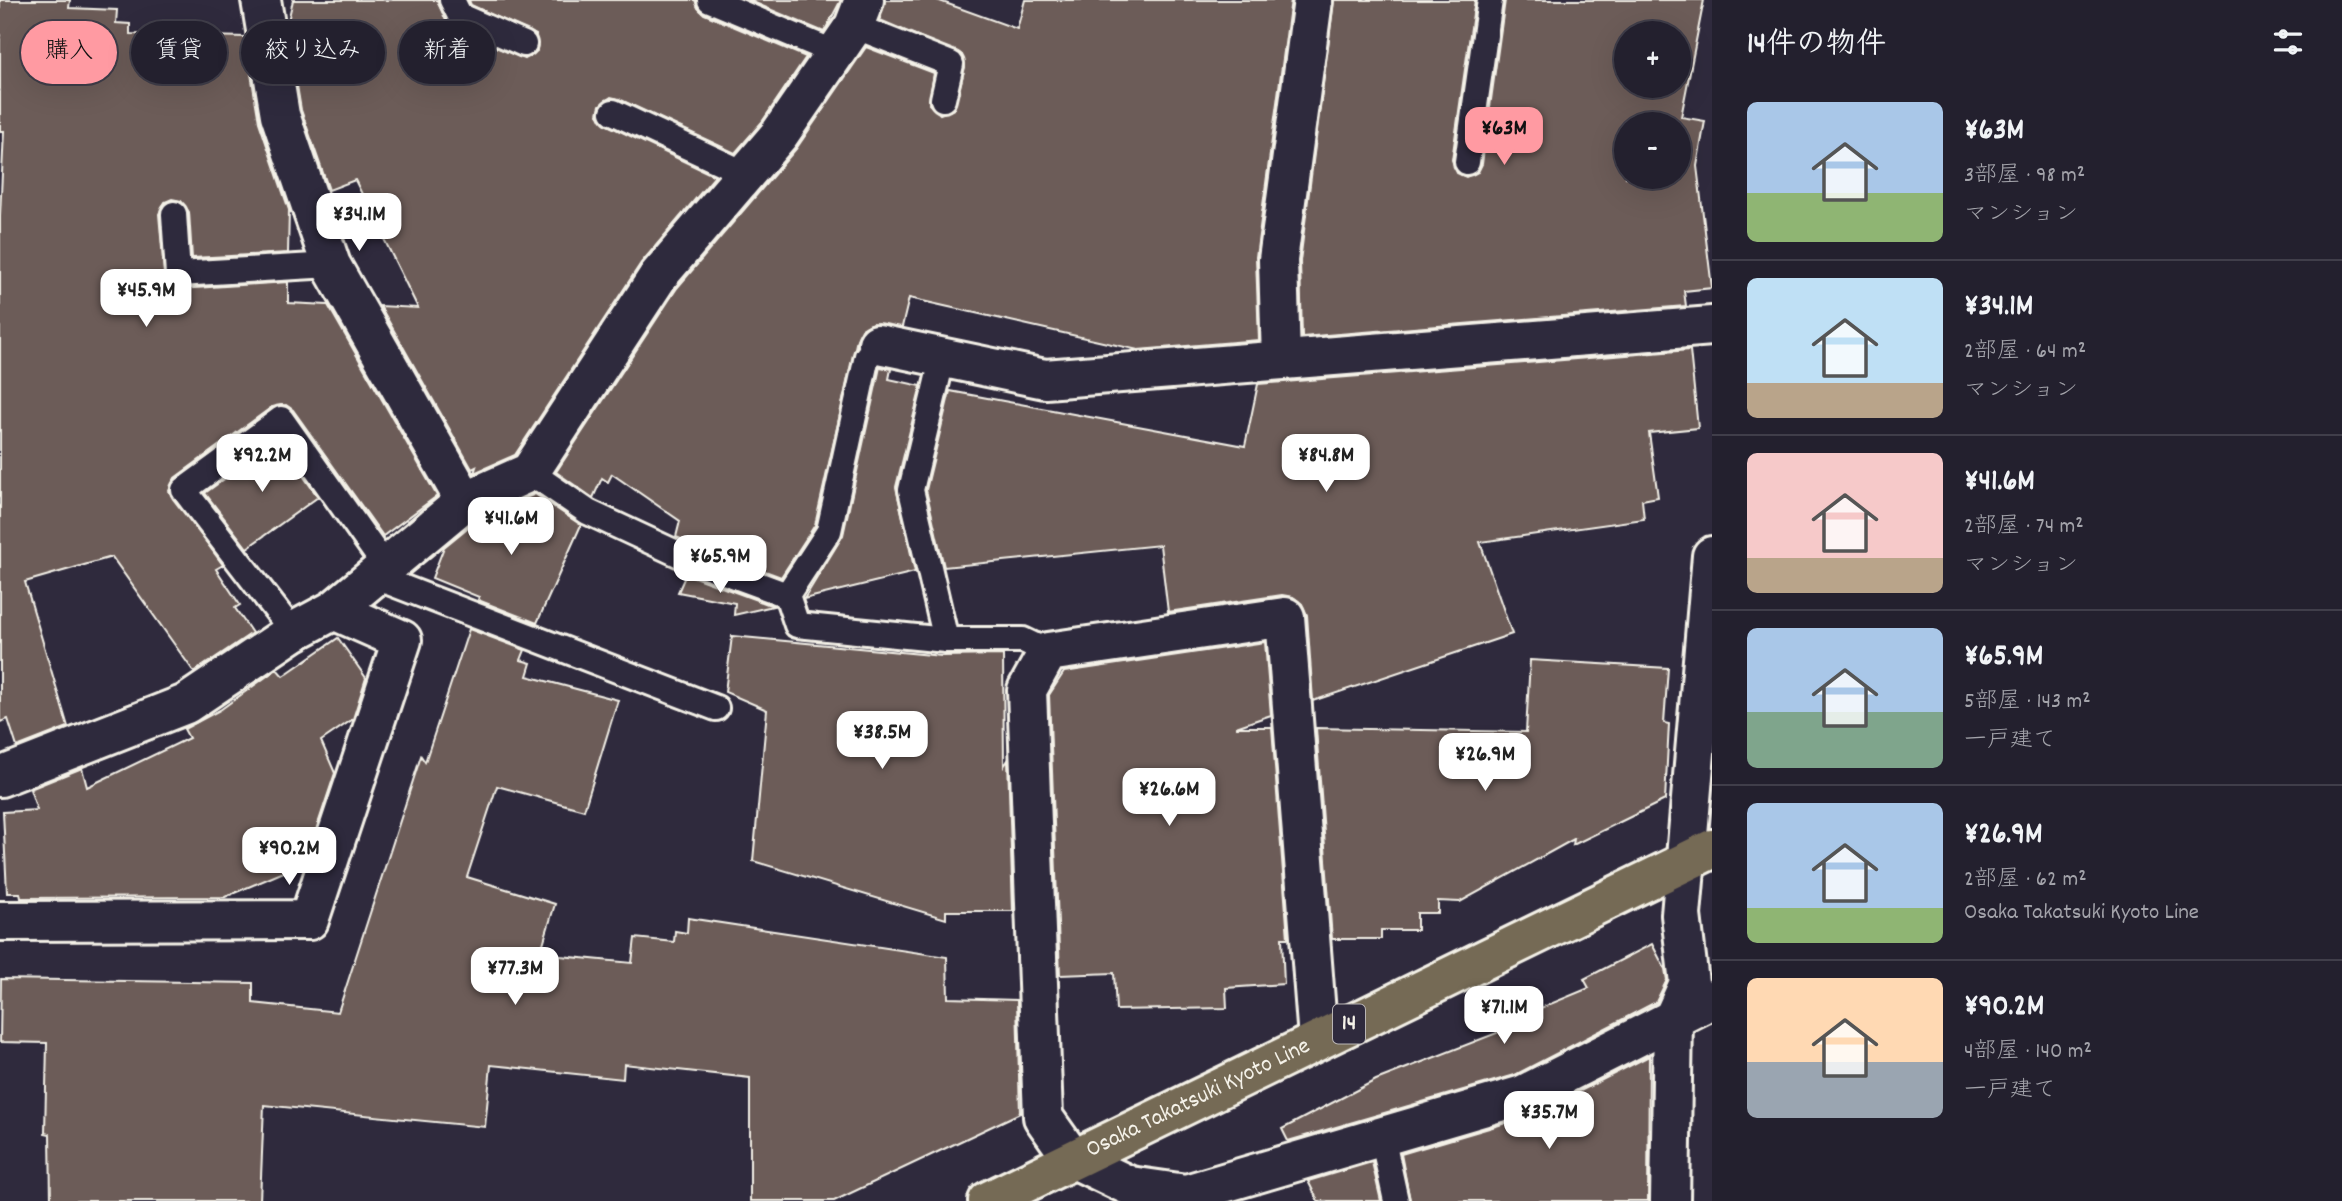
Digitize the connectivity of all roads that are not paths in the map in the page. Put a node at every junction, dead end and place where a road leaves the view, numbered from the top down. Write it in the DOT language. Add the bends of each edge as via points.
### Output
graph roads {
  1 [pos="261,0"];
  2 [pos="452,0"];
  3 [pos="710,0"];
  4 [pos="1313,0"];
  5 [pos="1490,0"];
  6 [pos="851,26"];
  7 [pos="524,44"];
  8 [pos="943,99"];
  9 [pos="613,112"];
  10 [pos="1467,162"];
  11 [pos="746,174"];
  12 [pos="174,214"];
  13 [pos="331,265"];
  14 [pos="1712,326"];
  15 [pos="878,344"];
  16 [pos="943,356"];
  17 [pos="1281,360"];
  18 [pos="530,472"];
  19 [pos="465,501"];
  20 [pos="1712,556"];
  21 [pos="379,571"];
  22 [pos="787,595"];
  23 [pos="334,610"];
  24 [pos="293,632"];
  25 [pos="946,640"];
  26 [pos="1048,652"];
  27 [pos="716,708"];
  28 [pos="0,777"];
  29 [pos="1699,856"];
  30 [pos="0,921"];
  31 [pos="1712,999"];
  32 [pos="1673,1018"];
  33 [pos="1318,1039"];
  34 [pos="1382,1136"];
  35 [pos="1072,1158"];
  36 [pos="988,1201"];
  37 [pos="1396,1201"];
  38 [pos="1670,1201"];
  1 -- 13 [label="street" via="279,115"];
  2 -- 7 [label="lane" via="460,16"];
  3 -- 6 [label="lane"];
  4 -- 17 [label="street" via="1278,260"];
  5 -- 10 [label="lane"];
  6 -- 8 [label="lane" via="951,64"];
  6 -- 11 [label="street" via="779,135"];
  9 -- 11 [label="lane"];
  11 -- 18 [label="street" via="659,275"];
  12 -- 13 [label="lane" via="178,274"];
  13 -- 19 [label="street"];
  14 -- 17 [label="street"];
  15 -- 16 [label="street"];
  15 -- 22 [label="lane" via="867,356 829,531"];
  16 -- 17 [label="street" via="1045,379"];
  16 -- 25 [label="lane" via="911,490"];
  18 -- 19 [label="street"];
  18 -- 22 [label="lane" via="588,512 689,559"];
  19 -- 21 [label="street"];
  20 -- 29 [label="street"];
  21 -- 23 [label="street"];
  21 -- 24 [label="lane" via="281,419 184,490"];
  21 -- 27 [label="lane"];
  22 -- 25 [label="lane" via="797,625"];
  23 -- 24 [label="street"];
  23 -- 30 [label="street" via="402,640 309,920"];
  24 -- 28 [label="street" via="186,704"];
  25 -- 26 [label="lane" via="1023,640"];
  26 -- 33 [label="street" via="1285,617"];
  26 -- 35 [label="street" via="1027,690 1042,1117"];
  29 -- 32 [label="street" via="1681,915 1689,983"];
  29 -- 33 [label="main road, Osaka Takatsuki Kyoto Line / 14"];
  31 -- 32 [label="street"];
  32 -- 34 [label="street" via="1523,1095"];
  32 -- 38 [label="street"];
  33 -- 35 [label="main road, Osaka Takatsuki Kyoto Line / 14"];
  34 -- 35 [label="street" via="1186,1194 1130,1186"];
  34 -- 37 [label="lane"];
  35 -- 36 [label="main road, Osaka Takatsuki Kyoto Line / 14"];
}
